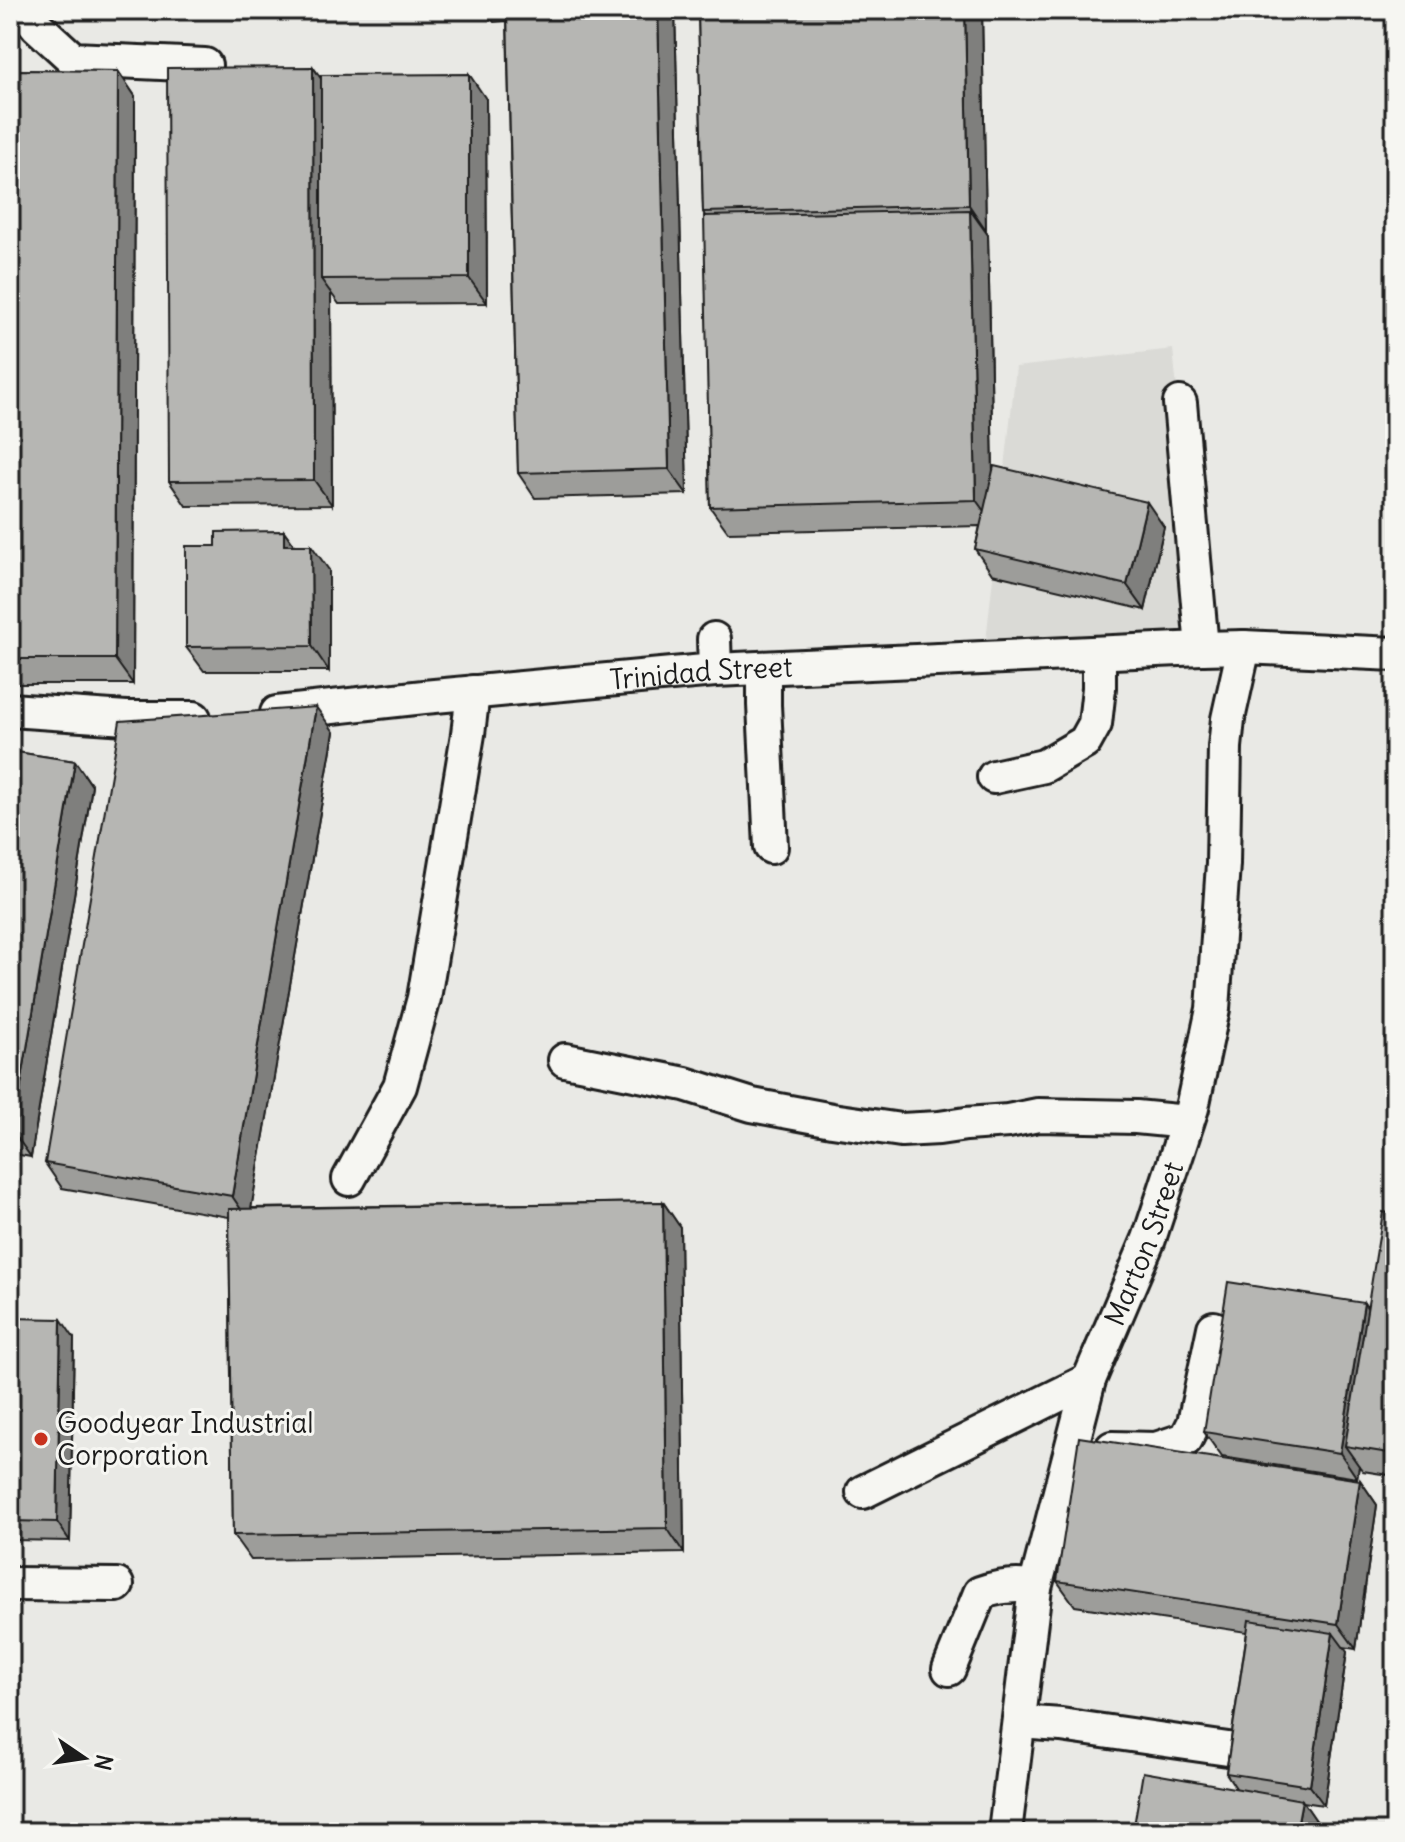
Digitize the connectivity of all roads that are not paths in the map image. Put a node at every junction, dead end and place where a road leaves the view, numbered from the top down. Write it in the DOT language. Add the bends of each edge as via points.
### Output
graph roads {
  1 [pos="24,10"];
  2 [pos="205,65"];
  3 [pos="1180,403"];
  4 [pos="1244,647"];
  5 [pos="1202,648"];
  6 [pos="1099,653"];
  7 [pos="1395,654"];
  8 [pos="764,668"];
  9 [pos="473,692"];
  10 [pos="10,710"];
  11 [pos="994,777"];
  12 [pos="771,847"];
  13 [pos="565,1060"];
  14 [pos="1187,1122"];
  15 [pos="349,1179"];
  16 [pos="1214,1328"];
  17 [pos="1089,1380"];
  18 [pos="1073,1441"];
  19 [pos="863,1492"];
  20 [pos="10,1584"];
  21 [pos="117,1585"];
  22 [pos="1035,1588"];
  23 [pos="949,1669"];
  24 [pos="1019,1722"];
  25 [pos="1228,1749"];
  26 [pos="1005,1832"];
  1 -- 2 [label="street" via="73,59"];
  3 -- 5 [label="street"];
  4 -- 5 [label="street, Trinidad Street"];
  4 -- 7 [label="street, Trinidad Street"];
  4 -- 14 [label="street, Marton Street" via="1225,747 1213,1009"];
  5 -- 6 [label="street, Trinidad Street"];
  6 -- 8 [label="street, Trinidad Street"];
  6 -- 11 [label="street" via="1095,724 1085,742 1044,766"];
  8 -- 9 [label="street, Trinidad Street" via="714,655"];
  8 -- 12 [label="street"];
  9 -- 10 [label="street, Trinidad Street" via="236,716 126,718"];
  9 -- 15 [label="street" via="424,998 400,1086"];
  13 -- 14 [label="street" via="685,1084 752,1105 901,1130 1038,1115"];
  14 -- 17 [label="street, Marton Street" via="1149,1239"];
  16 -- 18 [label="street" via="1186,1439 1156,1449 1103,1448"];
  17 -- 18 [label="street, Marton Street"];
  17 -- 19 [label="street"];
  18 -- 22 [label="street, Marton Street"];
  20 -- 21 [label="street"];
  22 -- 23 [label="street" via="980,1593"];
  22 -- 24 [label="street, Marton Street"];
  24 -- 25 [label="street"];
  24 -- 26 [label="street, Marton Street"];
}
